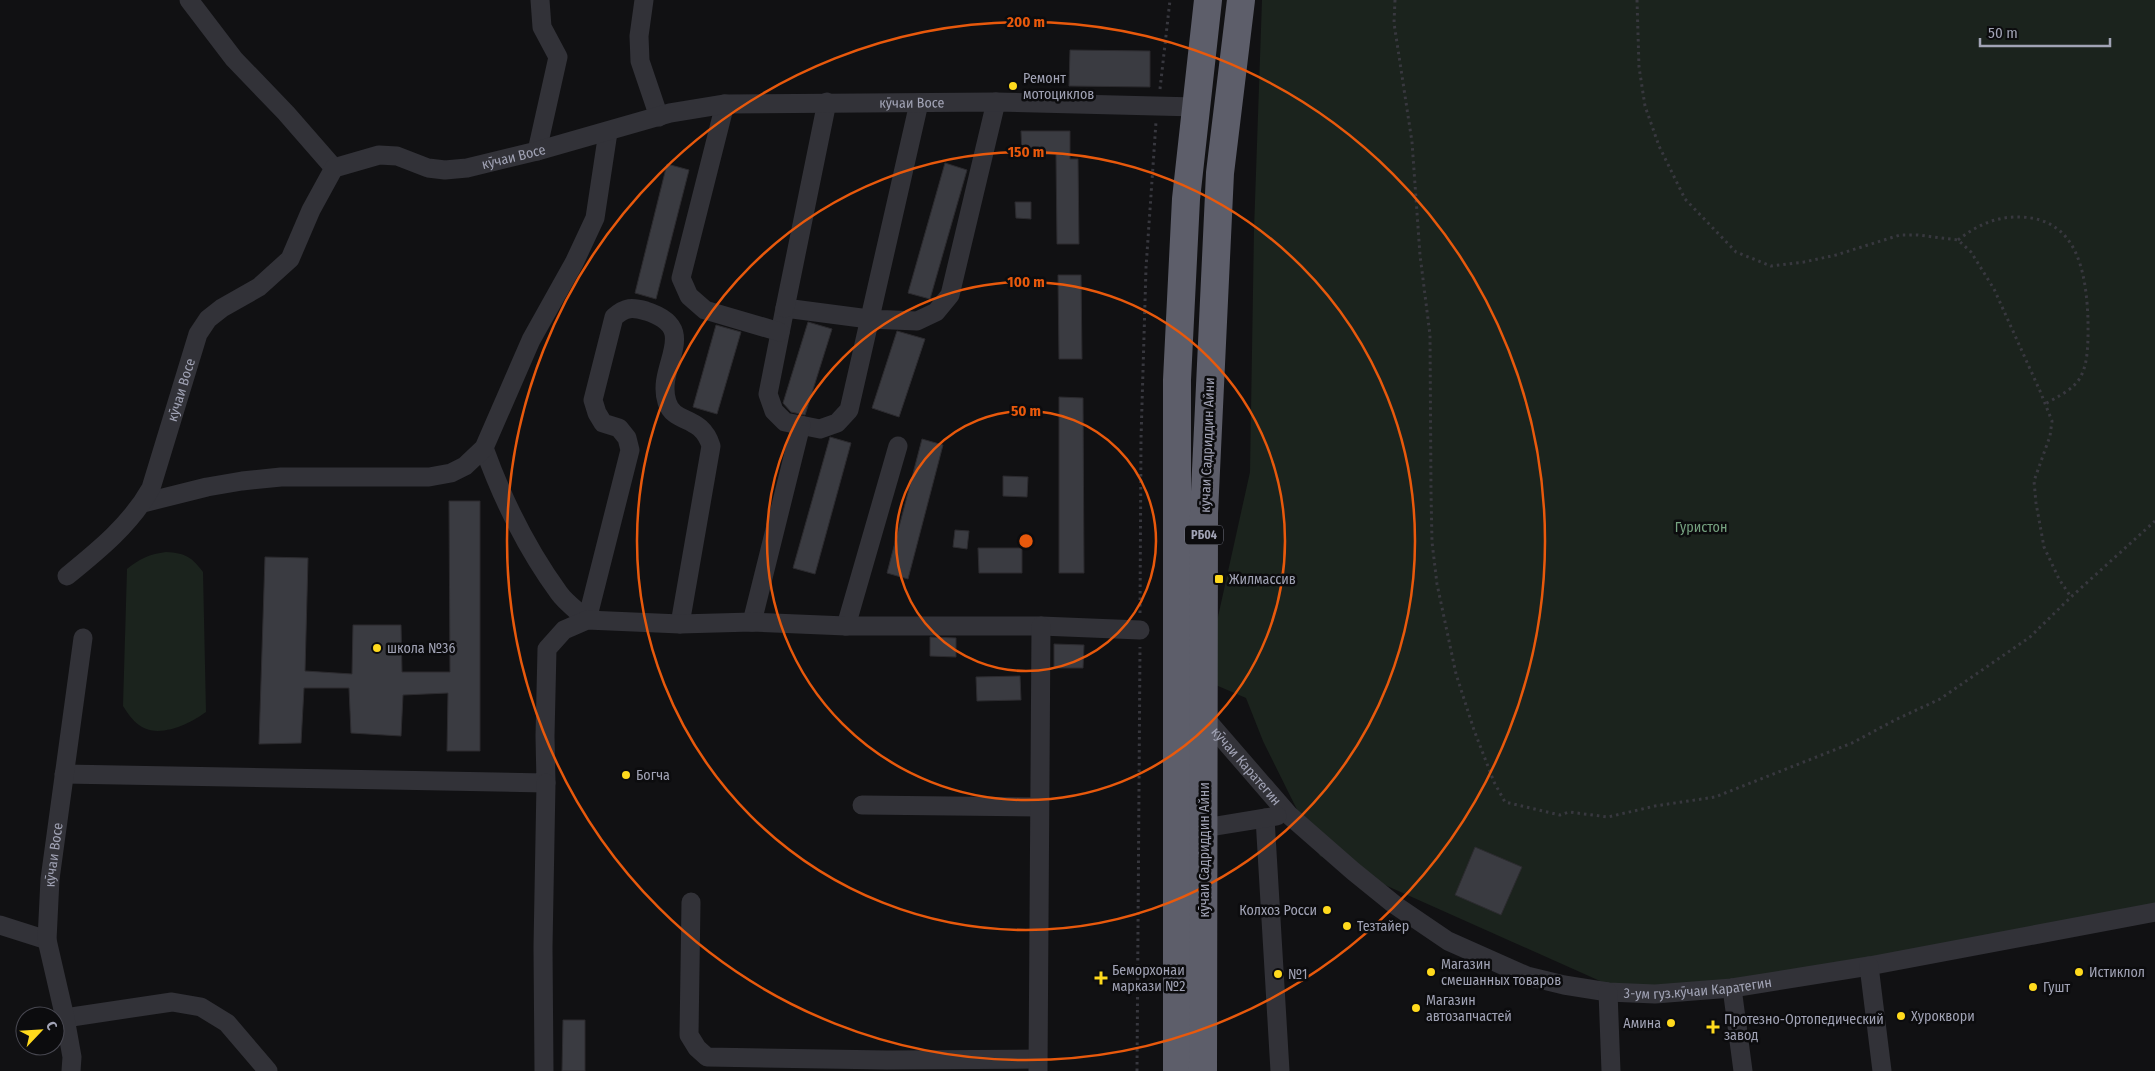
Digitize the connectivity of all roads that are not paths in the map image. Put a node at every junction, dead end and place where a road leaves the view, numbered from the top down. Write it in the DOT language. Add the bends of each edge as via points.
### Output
graph roads {
  1 [pos="188,0"];
  2 [pos="540,0"];
  3 [pos="644,0"];
  4 [pos="1208,0"];
  5 [pos="1241,0"];
  6 [pos="827,102"];
  7 [pos="996,102"];
  8 [pos="919,103"];
  9 [pos="725,104"];
  10 [pos="1196,107"];
  11 [pos="659,117"];
  12 [pos="608,132"];
  13 [pos="537,151"];
  14 [pos="334,168"];
  15 [pos="785,308"];
  16 [pos="869,319"];
  17 [pos="780,332"];
  18 [pos="801,426"];
  19 [pos="898,446"];
  20 [pos="484,448"];
  21 [pos="143,502"];
  22 [pos="67,576"];
  23 [pos="587,620"];
  24 [pos="752,622"];
  25 [pos="680,624"];
  26 [pos="846,626"];
  27 [pos="1041,626"];
  28 [pos="1140,630"];
  29 [pos="83,638"];
  30 [pos="1204,717"];
  31 [pos="64,774"];
  32 [pos="546,783"];
  33 [pos="862,805"];
  34 [pos="1038,808"];
  35 [pos="1290,815"];
  36 [pos="1265,818"];
  37 [pos="1204,828"];
  38 [pos="691,902"];
  39 [pos="2155,912"];
  40 [pos="0,925"];
  41 [pos="47,940"];
  42 [pos="1869,966"];
  43 [pos="1732,988"];
  44 [pos="1608,992"];
  45 [pos="62,1006"];
  46 [pos="65,1018"];
  47 [pos="1038,1065"];
  48 [pos="71,1071"];
  49 [pos="268,1071"];
  50 [pos="544,1071"];
  51 [pos="1177,1071"];
  52 [pos="1203,1071"];
  53 [pos="1280,1071"];
  54 [pos="1611,1071"];
  55 [pos="1743,1071"];
  56 [pos="1882,1071"];
  1 -- 14 [label="street" via="234,60 286,112"];
  2 -- 13 [label="street" via="542,27 558,57"];
  3 -- 11 [label="street" via="639,36 640,61"];
  4 -- 10 [label="highway, кӯчаи Садриддин Айни / РБ04"];
  5 -- 30 [label="highway, кӯчаи Садриддин Айни / РБ04" via="1220,173 1204,513"];
  6 -- 8 [label="street, кӯчаи Восе"];
  6 -- 9 [label="street, кӯчаи Восе"];
  6 -- 15 [label="street"];
  7 -- 8 [label="street, кӯчаи Восе"];
  7 -- 10 [label="street, кӯчаи Восе"];
  7 -- 16 [label="street" via="950,294 936,312 917,321"];
  8 -- 16 [label="street"];
  9 -- 11 [label="street, кӯчаи Восе"];
  9 -- 17 [label="street" via="681,278 690,296 705,310"];
  10 -- 51 [label="highway, кӯчаи Садриддин Айни / РБ04" via="1186,199 1177,380"];
  11 -- 12 [label="street, кӯчаи Восе"];
  12 -- 13 [label="street, кӯчаи Восе"];
  12 -- 20 [label="street" via="595,218 531,340"];
  13 -- 14 [label="street, кӯчаи Восе" via="467,168 428,168 397,156 379,155"];
  14 -- 21 [label="street, кӯчаи Восе" via="290,259 259,287 208,319 198,334 151,488"];
  15 -- 16 [label="street"];
  15 -- 17 [label="street"];
  16 -- 18 [label="street" via="849,410 838,423 820,429"];
  17 -- 18 [label="street" via="768,394 774,411 785,422"];
  18 -- 24 [label="street"];
  19 -- 26 [label="street"];
  20 -- 21 [label="street" via="465,466 451,473 429,477 242,480"];
  20 -- 23 [label="street" via="498,488 530,546 560,594"];
  21 -- 22 [label="street, кӯчаи Восе" via="108,543"];
  23 -- 25 [label="street"];
  23 -- 25 [label="street" via="630,450 627,438 619,428 603,423 593,400 614,317 623,309 633,307 663,316 671,326 675,339 664,389 667,404 677,416 698,425 707,434 711,446"];
  23 -- 32 [label="street" via="564,630 547,649"];
  24 -- 25 [label="street"];
  24 -- 26 [label="street"];
  26 -- 27 [label="street"];
  27 -- 28 [label="street"];
  27 -- 34 [label="street"];
  29 -- 31 [label="street, кӯчаи Восе"];
  30 -- 35 [label="street, кӯчаи Каратегин"];
  30 -- 37 [label="highway, кӯчаи Садриддин Айни / РБ04"];
  31 -- 32 [label="street"];
  31 -- 41 [label="street, кӯчаи Восе" via="50,879"];
  32 -- 50 [label="street"];
  33 -- 34 [label="street"];
  34 -- 47 [label="street"];
  35 -- 36 [label="street"];
  35 -- 44 [label="street, 3-ум гуз.кӯчаи Каратегин" via="1395,905 1448,941 1527,976"];
  36 -- 37 [label="street"];
  36 -- 53 [label="street"];
  37 -- 52 [label="highway, кӯчаи Садриддин Айни / РБ04"];
  38 -- 47 [label="street" via="688,1035 706,1057"];
  39 -- 42 [label="street, 3-ум гуз.кӯчаи Каратегин"];
  40 -- 41 [label="street"];
  41 -- 45 [label="street, кӯчаи Восе"];
  42 -- 43 [label="street, 3-ум гуз.кӯчаи Каратегин"];
  42 -- 56 [label="street"];
  43 -- 44 [label="street, 3-ум гуз.кӯчаи Каратегин" via="1655,994"];
  43 -- 55 [label="street"];
  44 -- 54 [label="street"];
  46 -- 48 [label="street, кӯчаи Восе" via="72,1057"];
  46 -- 49 [label="street" via="172,1002 200,1007 227,1022"];
}
